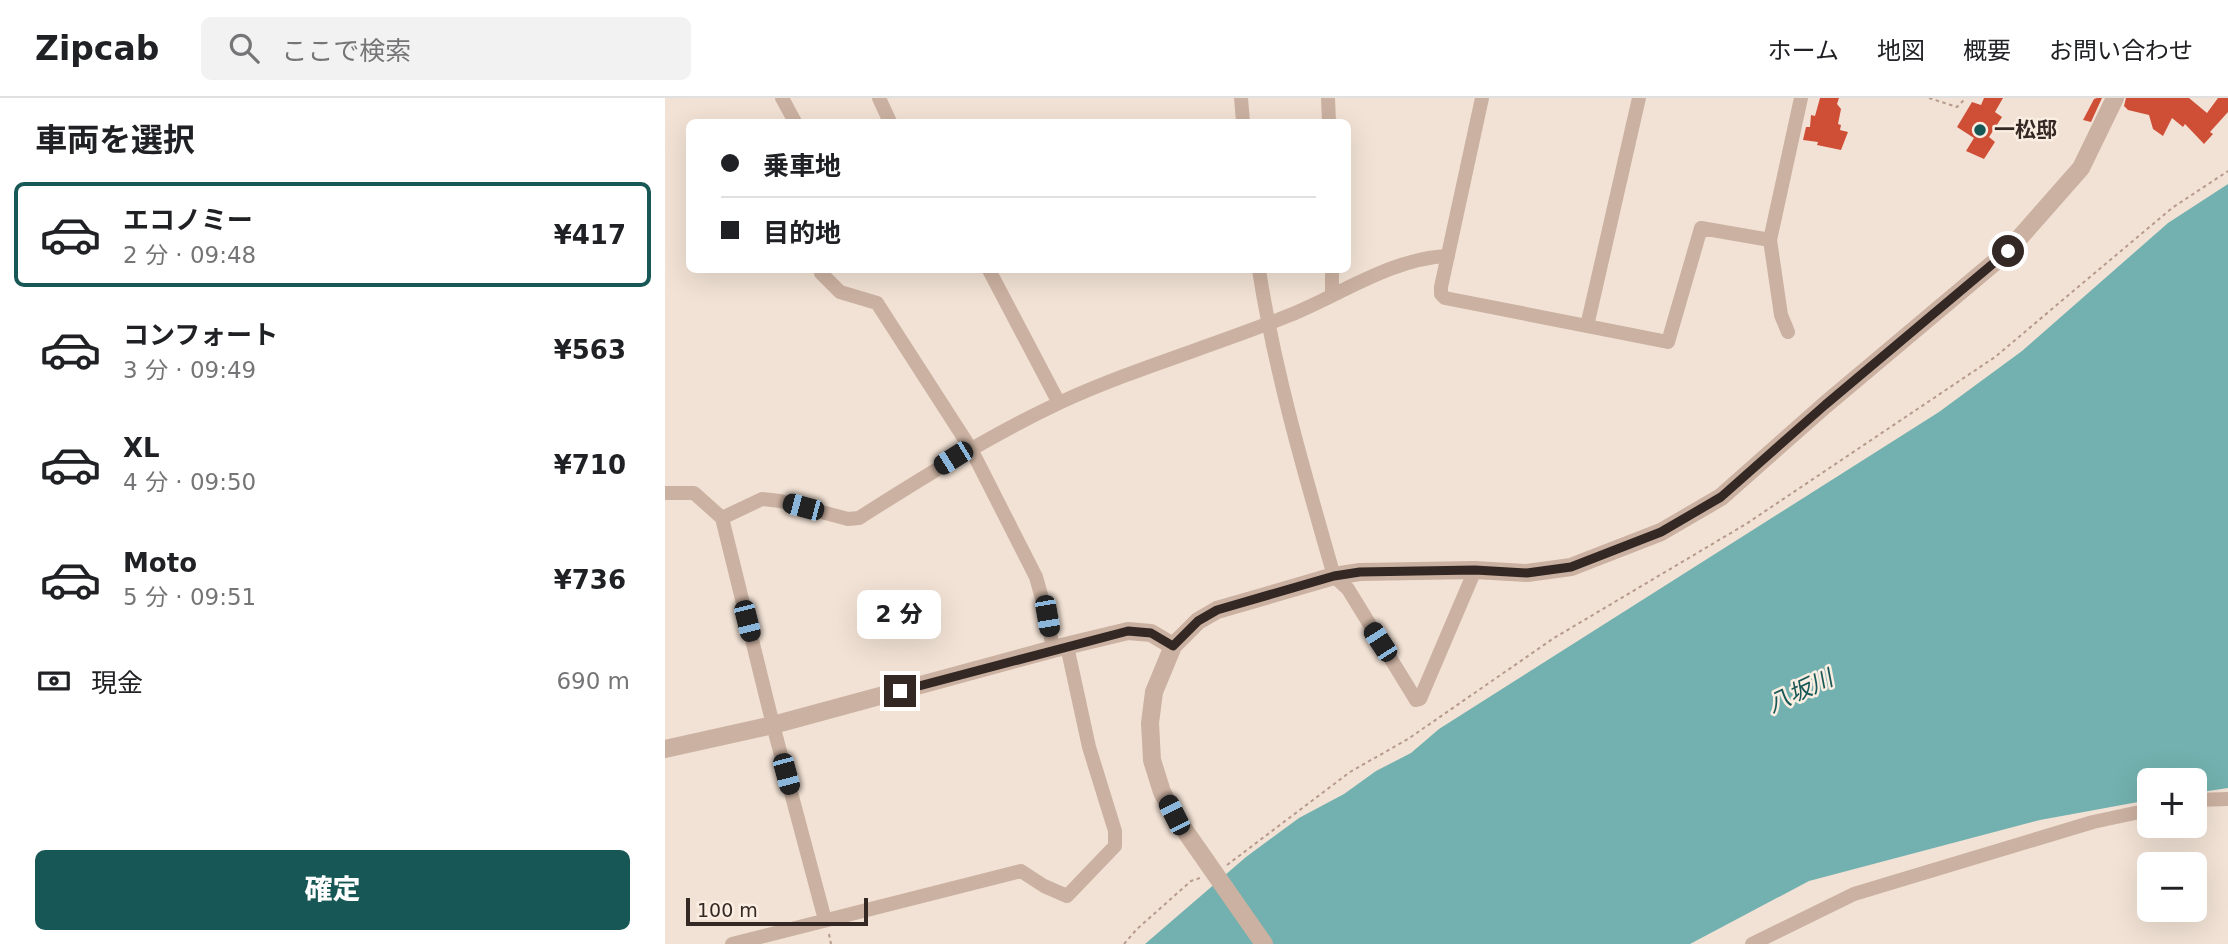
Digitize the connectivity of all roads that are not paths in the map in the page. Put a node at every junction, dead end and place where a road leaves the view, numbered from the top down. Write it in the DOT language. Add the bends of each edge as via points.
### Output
graph roads {
  1 [pos="782,98"];
  2 [pos="879,98"];
  3 [pos="1241,98"];
  4 [pos="1328,98"];
  5 [pos="1482,98"];
  6 [pos="1639,98"];
  7 [pos="1801,98"];
  8 [pos="2115,98"];
  9 [pos="793,119"];
  10 [pos="889,119"];
  11 [pos="1243,119"];
  12 [pos="1329,119"];
  13 [pos="1769,240"];
  14 [pos="1448,256"];
  15 [pos="821,273"];
  16 [pos="991,273"];
  17 [pos="1259,273"];
  18 [pos="1332,273"];
  19 [pos="1332,295"];
  20 [pos="1267,324"];
  21 [pos="1587,326"];
  22 [pos="1788,332"];
  23 [pos="1059,403"];
  24 [pos="971,449"];
  25 [pos="665,493"];
  26 [pos="722,518"];
  27 [pos="1475,570"];
  28 [pos="1334,576"];
  29 [pos="1173,646"];
  30 [pos="1060,647"];
  31 [pos="773,725"];
  32 [pos="665,749"];
  33 [pos="2228,799"];
  34 [pos="2207,800"];
  35 [pos="2137,813"];
  36 [pos="825,920"];
  37 [pos="1772,933"];
  38 [pos="732,944"];
  39 [pos="1264,944"];
  40 [pos="1752,944"];
  41 [pos="1785,944"];
  1 -- 9 [label="street"];
  2 -- 10 [label="street"];
  3 -- 11 [label="street"];
  4 -- 12 [label="street"];
  5 -- 14 [label="street"];
  6 -- 21 [label="street"];
  7 -- 13 [label="street"];
  8 -- 27 [label="street" via="2081,168 2008,251 1721,497 1661,532 1571,567 1527,573"];
  13 -- 21 [label="street" via="1701,228 1668,342"];
  13 -- 22 [label="street"];
  14 -- 19 [label="street" via="1398,266"];
  14 -- 21 [label="street" via="1441,287 1445,298"];
  15 -- 24 [label="street" via="840,292 877,303"];
  16 -- 23 [label="street"];
  17 -- 20 [label="street"];
  18 -- 19 [label="street"];
  19 -- 20 [label="street"];
  20 -- 23 [label="street"];
  20 -- 28 [label="street"];
  23 -- 24 [label="street"];
  24 -- 26 [label="street" via="859,518 762,499"];
  24 -- 30 [label="street" via="1036,577"];
  25 -- 26 [label="street" via="694,493"];
  26 -- 31 [label="street"];
  27 -- 28 [label="street"];
  27 -- 28 [label="street" via="1416,700 1348,589"];
  28 -- 29 [label="street" via="1217,610 1198,621"];
  29 -- 30 [label="street" via="1151,633 1128,631"];
  29 -- 39 [label="street" via="1154,692 1152,760 1174,815"];
  30 -- 31 [label="street"];
  30 -- 36 [label="street" via="1115,831 1115,846 1067,896 1021,871"];
  31 -- 32 [label="street"];
  31 -- 36 [label="street"];
  33 -- 34 [label="street"];
  35 -- 37 [label="street" via="1854,894"];
  36 -- 38 [label="street"];
  37 -- 40 [label="street"];
  37 -- 41 [label="street"];
}
